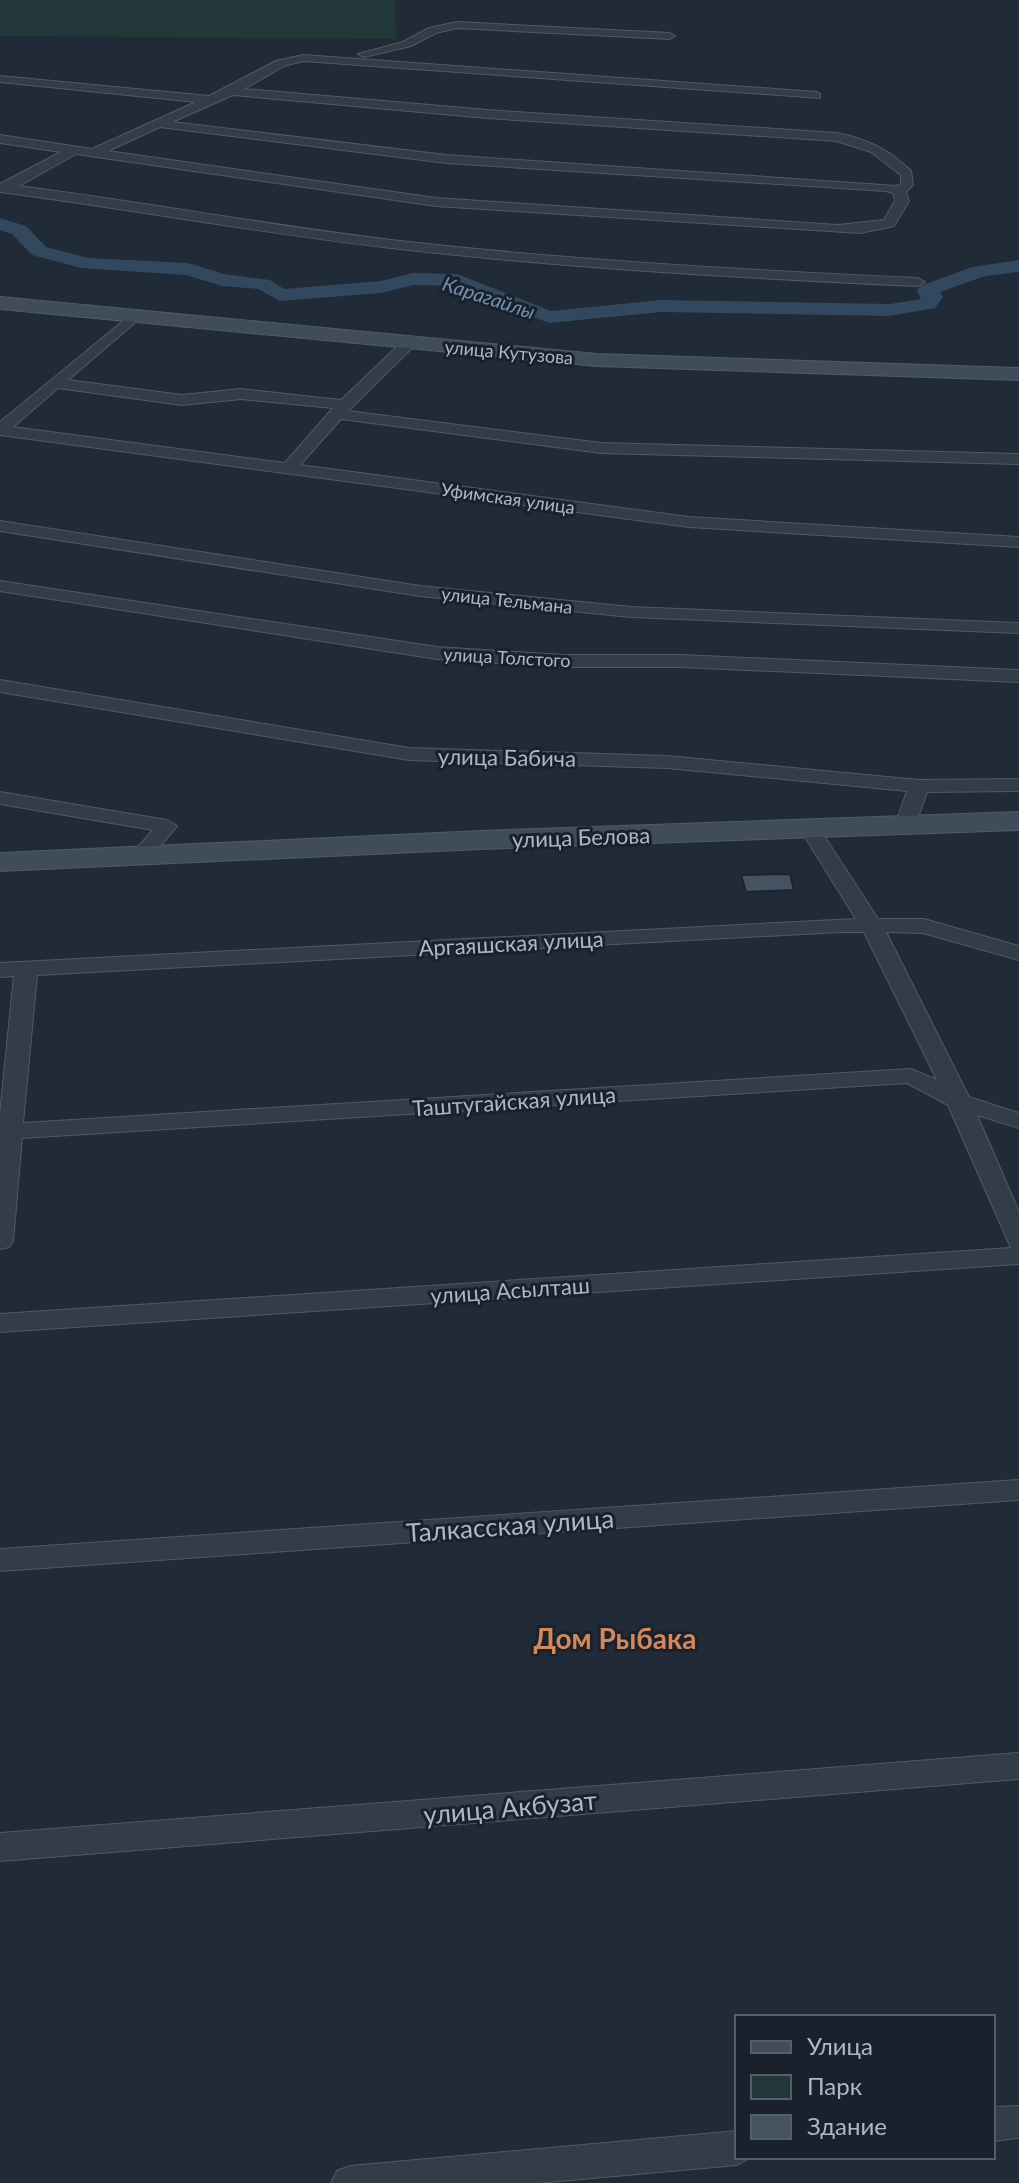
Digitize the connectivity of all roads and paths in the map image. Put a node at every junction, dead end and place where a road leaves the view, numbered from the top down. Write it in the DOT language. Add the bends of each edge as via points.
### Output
graph roads {
  1 [pos="670,36"];
  2 [pos="326,59"];
  3 [pos="0,79"];
  4 [pos="231,91"];
  5 [pos="816,96"];
  6 [pos="210,100"];
  7 [pos="161,124"];
  8 [pos="0,139"];
  9 [pos="73,150"];
  10 [pos="93,153"];
  11 [pos="3,189"];
  12 [pos="899,191"];
  13 [pos="918,282"];
  14 [pos="0,303"];
  15 [pos="133,317"];
  16 [pos="409,343"];
  17 [pos="1019,374"];
  18 [pos="54,383"];
  19 [pos="341,409"];
  20 [pos="0,430"];
  21 [pos="1019,459"];
  22 [pos="289,468"];
  23 [pos="0,526"];
  24 [pos="1019,542"];
  25 [pos="0,586"];
  26 [pos="1019,628"];
  27 [pos="1019,676"];
  28 [pos="0,686"];
  29 [pos="1019,785"];
  30 [pos="919,786"];
  31 [pos="0,798"];
  32 [pos="1019,821"];
  33 [pos="905,826"];
  34 [pos="810,829"];
  35 [pos="142,855"];
  36 [pos="0,862"];
  37 [pos="872,926"];
  38 [pos="1019,953"];
  39 [pos="26,969"];
  40 [pos="0,970"];
  41 [pos="960,1102"];
  42 [pos="1019,1121"];
  43 [pos="5,1132"];
  44 [pos="0,1241"];
  45 [pos="1019,1242"];
  46 [pos="1019,1256"];
  47 [pos="0,1323"];
  48 [pos="1019,1490"];
  49 [pos="0,1560"];
  50 [pos="1019,1766"];
  51 [pos="0,1847"];
  52 [pos="1019,2122"];
  53 [pos="995,2124"];
  54 [pos="735,2148"];
  55 [pos="350,2183"];
  1 -- 2 [label="street" via="457,25 395,47"];
  2 -- 4 [label="street" via="280,63"];
  2 -- 5 [label="street"];
  3 -- 6 [label="street"];
  4 -- 6 [label="street"];
  4 -- 12 [label="street" via="837,137 870,145 892,158 907,174 907,185"];
  6 -- 7 [label="street"];
  7 -- 10 [label="street"];
  7 -- 12 [label="street" via="446,159"];
  8 -- 9 [label="street"];
  9 -- 10 [label="street"];
  9 -- 11 [label="street"];
  10 -- 12 [label="street" via="436,202 838,229 889,223 902,201"];
  11 -- 13 [label="street" via="482,254"];
  14 -- 15 [label="main road, улица Кутузова"];
  15 -- 16 [label="main road, улица Кутузова"];
  15 -- 18 [label="street"];
  16 -- 17 [label="main road, улица Кутузова" via="660,364"];
  16 -- 19 [label="street"];
  18 -- 19 [label="street" via="182,400 241,394"];
  18 -- 20 [label="street"];
  19 -- 21 [label="street" via="601,448"];
  19 -- 22 [label="street"];
  20 -- 22 [label="street, Уфимская улица"];
  22 -- 24 [label="street, Уфимская улица" via="689,522"];
  23 -- 26 [label="street, улица Тельмана" via="468,596 631,612"];
  25 -- 27 [label="street, улица Толстого" via="437,653"];
  28 -- 30 [label="street, улица Бабича" via="409,754 667,762"];
  29 -- 30 [label="street, улица Бабича"];
  30 -- 33 [label="street"];
  31 -- 35 [label="street" via="167,826"];
  32 -- 33 [label="main road, улица Белова"];
  33 -- 34 [label="main road, улица Белова"];
  34 -- 35 [label="main road, улица Белова"];
  34 -- 37 [label="street"];
  35 -- 36 [label="main road, улица Белова"];
  37 -- 38 [label="street, Аргаяшская улица" via="924,926"];
  37 -- 39 [label="street, Аргаяшская улица"];
  37 -- 41 [label="street"];
  39 -- 40 [label="street, Аргаяшская улица"];
  39 -- 43 [label="street"];
  41 -- 42 [label="street, Таштугайская улица"];
  41 -- 43 [label="street, Таштугайская улица" via="911,1076"];
  41 -- 45 [label="street"];
  43 -- 44 [label="street"];
  46 -- 47 [label="street, улица Асылташ"];
  48 -- 49 [label="street, Талкасская улица"];
  50 -- 51 [label="street, улица Акбузат"];
  52 -- 53 [label="street"];
  54 -- 55 [label="street"];
}
